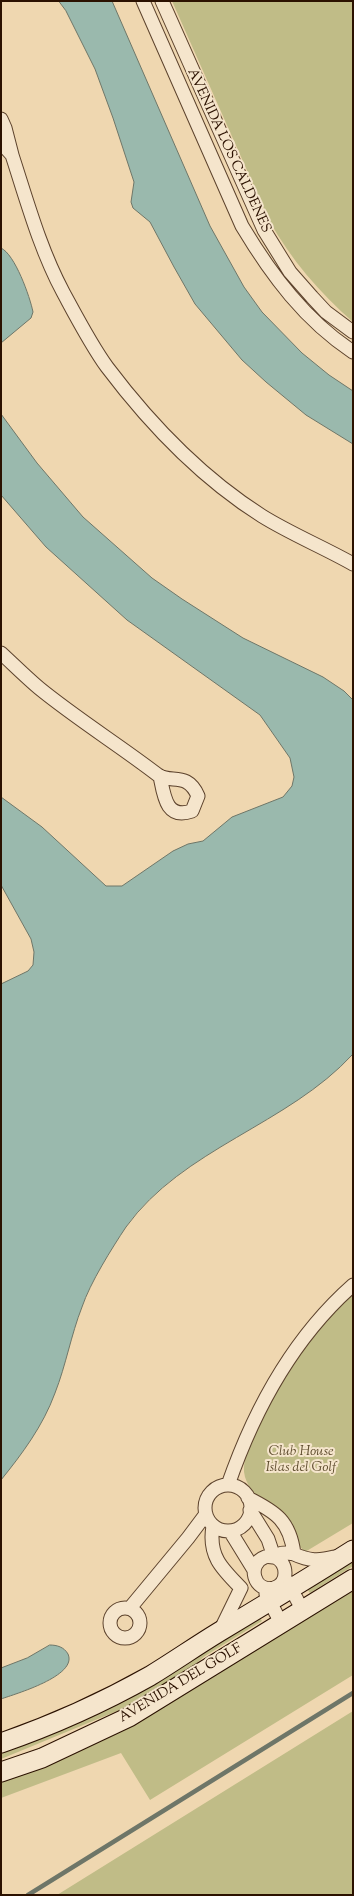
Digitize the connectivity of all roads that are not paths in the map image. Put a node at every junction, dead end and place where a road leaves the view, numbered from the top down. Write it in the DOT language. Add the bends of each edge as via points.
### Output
graph roads {
  1 [pos="143,1"];
  2 [pos="162,1"];
  3 [pos="1,119"];
  4 [pos="1,144"];
  5 [pos="12,155"];
  6 [pos="353,332"];
  7 [pos="353,352"];
  8 [pos="353,564"];
  9 [pos="1,653"];
  10 [pos="160,776"];
  11 [pos="353,1284"];
  12 [pos="228,1485"];
  13 [pos="249,1504"];
  14 [pos="206,1514"];
  15 [pos="213,1526"];
  16 [pos="230,1531"];
  17 [pos="349,1552"];
  18 [pos="294,1554"];
  19 [pos="274,1557"];
  20 [pos="254,1571"];
  21 [pos="353,1579"];
  22 [pos="288,1583"];
  23 [pos="241,1588"];
  24 [pos="267,1595"];
  25 [pos="130,1608"];
  26 [pos="302,1609"];
  27 [pos="281,1623"];
  28 [pos="220,1632"];
  29 [pos="1,1743"];
  30 [pos="1,1772"];
  1 -- 7 [label="street, AVENIDA LOS CALDENES" via="242,226 277,280 297,305 326,333"];
  2 -- 6 [label="street, AVENIDA LOS CALDENES" via="264,230 290,272 326,312"];
  3 -- 5 [label="street" via="6,128"];
  4 -- 5 [label="street"];
  5 -- 8 [label="street" via="62,290 106,366 130,396 184,454 238,499 262,516"];
  9 -- 10 [label="street" via="38,687"];
  11 -- 12 [label="street" via="309,1330 282,1367 247,1436"];
  12 -- 13 [label="street" via="240,1489"];
  12 -- 14 [label="street" via="210,1494 205,1507"];
  13 -- 16 [label="street" via="246,1522"];
  13 -- 18 [label="street" via="278,1515 288,1529"];
  13 -- 19 [label="street" via="268,1539"];
  14 -- 15 [label="street"];
  14 -- 25 [label="street"];
  15 -- 16 [label="street"];
  15 -- 23 [label="street" via="210,1540 213,1552 225,1572"];
  16 -- 20 [label="street"];
  17 -- 18 [label="street" via="320,1561"];
  17 -- 22 [label="street, AVENIDA DEL GOLF"];
  18 -- 19 [label="street" via="285,1553"];
  19 -- 20 [label="street" via="268,1556 259,1561"];
  19 -- 22 [label="street" via="282,1562"];
  20 -- 23 [label="street"];
  20 -- 24 [label="street" via="257,1582"];
  21 -- 26 [label="street, AVENIDA DEL GOLF"];
  22 -- 24 [label="street, AVENIDA DEL GOLF"];
  22 -- 26 [label="street"];
  23 -- 28 [label="street"];
  24 -- 27 [label="street"];
  24 -- 28 [label="street, AVENIDA DEL GOLF"];
  26 -- 27 [label="street, AVENIDA DEL GOLF"];
  27 -- 30 [label="street, AVENIDA DEL GOLF" via="129,1717 42,1758"];
  28 -- 29 [label="street, AVENIDA DEL GOLF" via="95,1705"];
}
